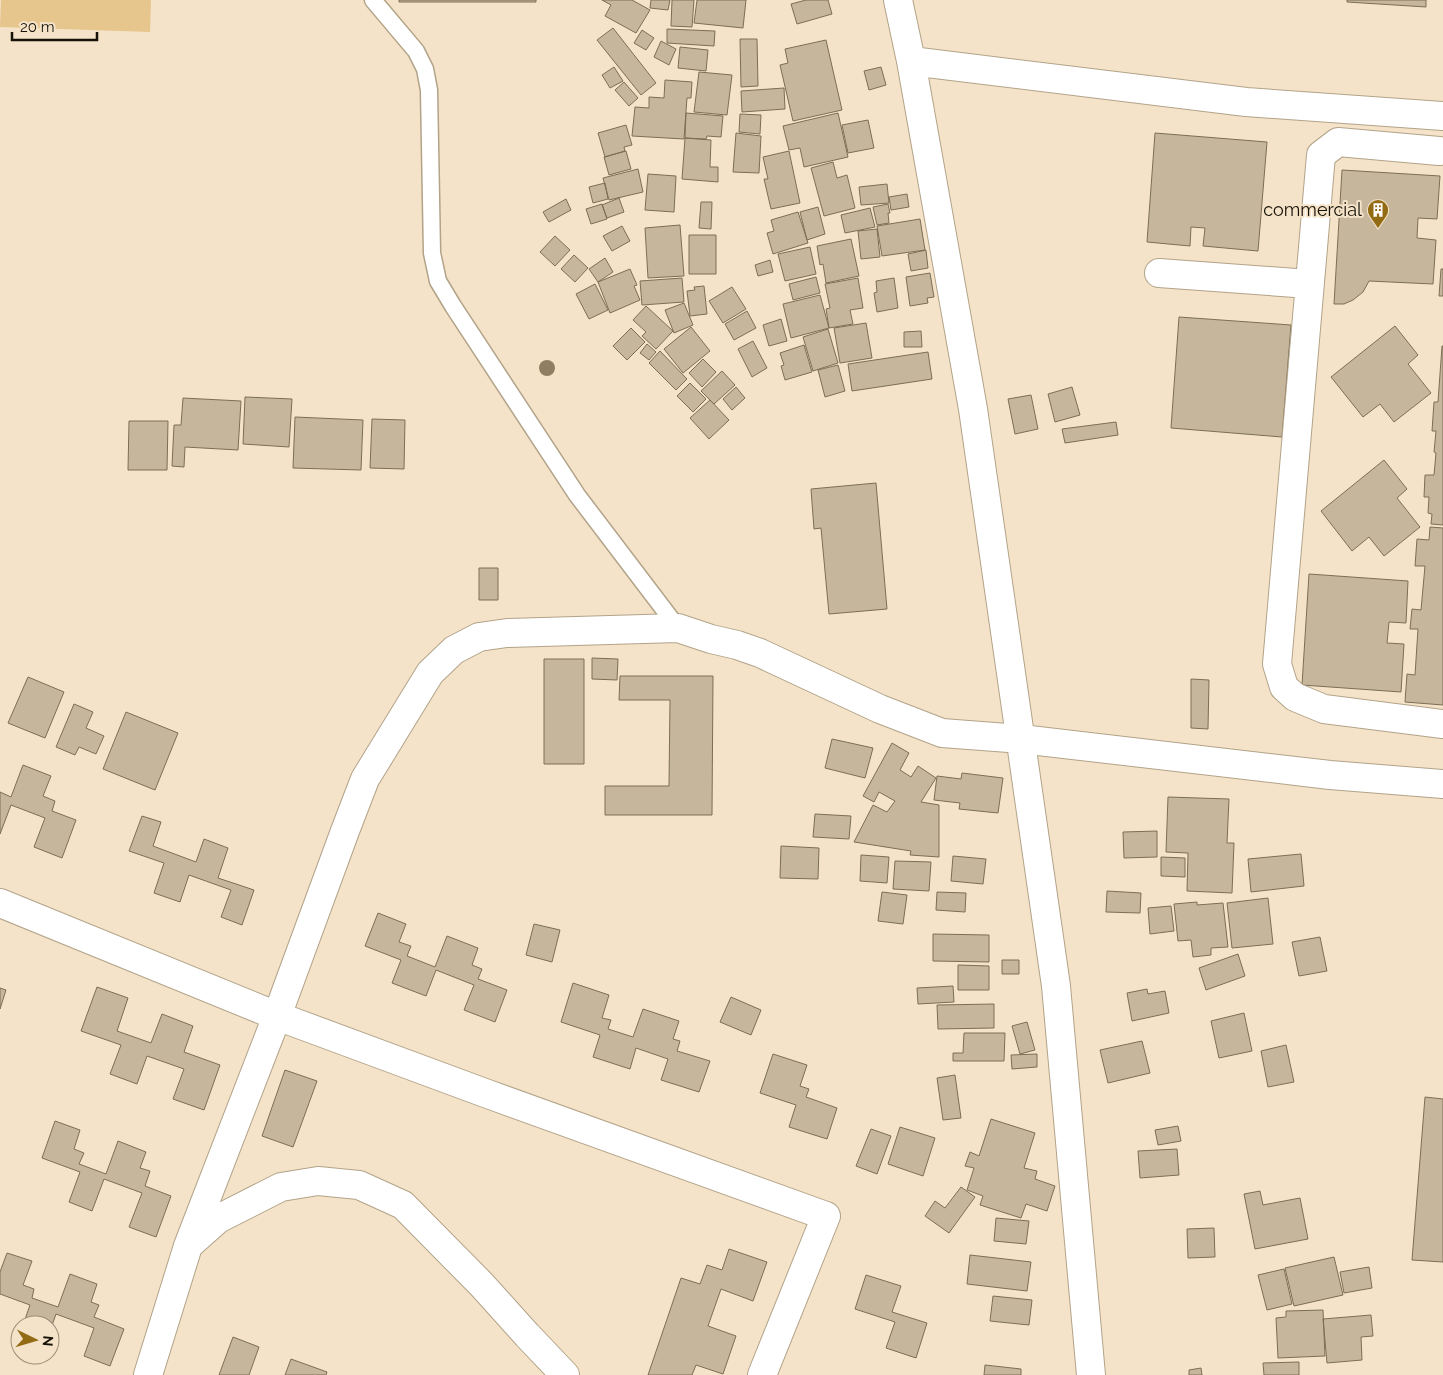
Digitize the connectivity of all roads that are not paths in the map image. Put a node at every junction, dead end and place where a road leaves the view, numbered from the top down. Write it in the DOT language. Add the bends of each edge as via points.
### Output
graph roads {
  1 [pos="373,0"];
  2 [pos="898,0"];
  3 [pos="911,61"];
  4 [pos="1443,116"];
  5 [pos="1439,151"];
  6 [pos="1159,273"];
  7 [pos="1309,284"];
  8 [pos="678,628"];
  9 [pos="1443,724"];
  10 [pos="1021,739"];
  11 [pos="1443,784"];
  12 [pos="0,903"];
  13 [pos="277,1016"];
  14 [pos="188,1246"];
  15 [pos="148,1375"];
  16 [pos="565,1375"];
  17 [pos="762,1375"];
  18 [pos="1091,1375"];
  1 -- 8 [label="lane" via="416,51 425,69 429,90 432,253 438,281 578,495"];
  2 -- 3 [label="street"];
  3 -- 4 [label="street" via="1246,102"];
  3 -- 10 [label="street" via="973,409"];
  5 -- 7 [label="street" via="1338,142 1320,155"];
  6 -- 7 [label="street"];
  7 -- 9 [label="street" via="1277,664 1284,687 1295,697 1324,709"];
  8 -- 10 [label="street" via="760,653 880,709 942,733"];
  8 -- 13 [label="street" via="507,633 479,637 454,650 430,673 365,779"];
  10 -- 11 [label="street" via="1330,775"];
  10 -- 18 [label="street" via="1056,986"];
  12 -- 13 [label="street"];
  13 -- 14 [label="street"];
  13 -- 17 [label="street" via="826,1216"];
  14 -- 15 [label="street"];
  14 -- 16 [label="street" via="218,1219 281,1187 318,1181 359,1184 403,1205"];
}
